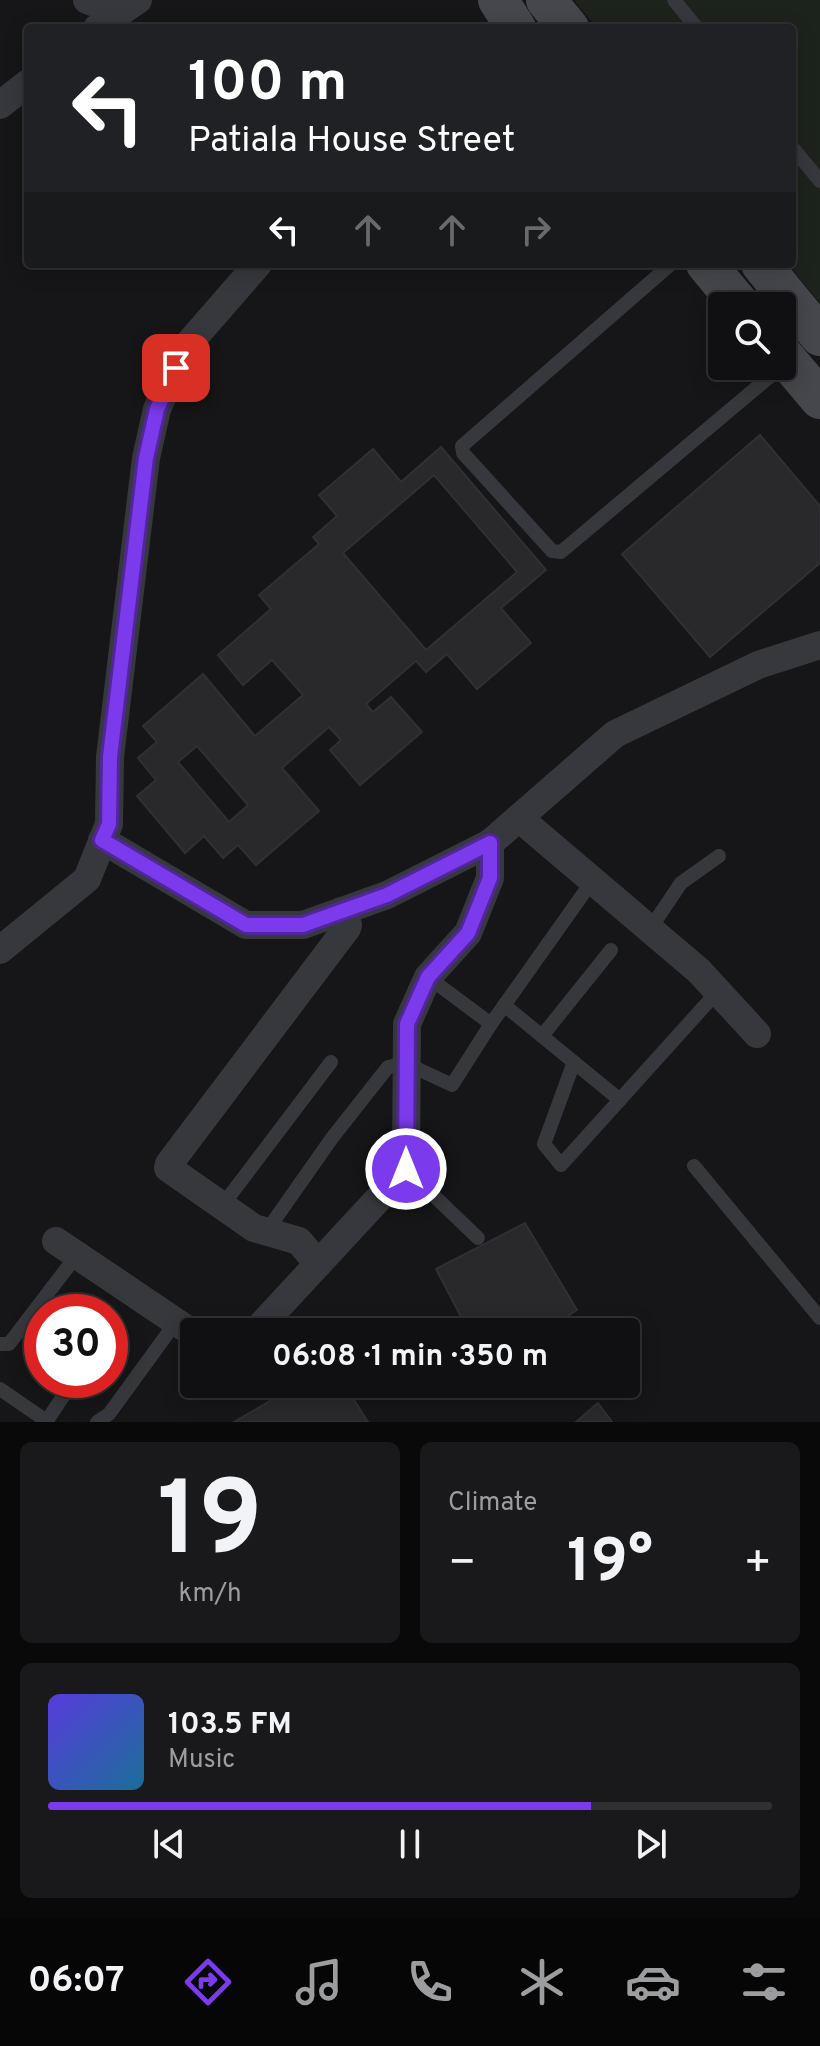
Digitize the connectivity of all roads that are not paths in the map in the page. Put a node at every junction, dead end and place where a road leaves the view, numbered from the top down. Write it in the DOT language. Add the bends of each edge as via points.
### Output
graph roads {
  1 [pos="87,0"];
  2 [pos="546,0"];
  3 [pos="674,0"];
  4 [pos="117,13"];
  5 [pos="566,24"];
  6 [pos="694,24"];
  7 [pos="24,86"];
  8 [pos="0,105"];
  9 [pos="796,152"];
  10 [pos="820,181"];
  11 [pos="255,268"];
  12 [pos="666,268"];
  13 [pos="709,268"];
  14 [pos="764,268"];
  15 [pos="729,292"];
  16 [pos="820,336"];
  17 [pos="796,371"];
  18 [pos="760,380"];
  19 [pos="820,399"];
  20 [pos="820,645"];
  21 [pos="519,818"];
  22 [pos="102,840"];
  23 [pos="490,843"];
  24 [pos="719,856"];
  25 [pos="593,880"];
  26 [pos="341,911"];
  27 [pos="650,929"];
  28 [pos="0,950"];
  29 [pos="611,950"];
  30 [pos="428,977"];
  31 [pos="718,991"];
  32 [pos="504,1005"];
  33 [pos="491,1024"];
  34 [pos="757,1034"];
  35 [pos="542,1036"];
  36 [pos="331,1062"];
  37 [pos="574,1062"];
  38 [pos="405,1063"];
  39 [pos="620,1100"];
  40 [pos="694,1166"];
  41 [pos="406,1169"];
  42 [pos="222,1206"];
  43 [pos="266,1232"];
  44 [pos="478,1238"];
  45 [pos="66,1248"];
  46 [pos="318,1264"];
  47 [pos="268,1318"];
  48 [pos="820,1318"];
  49 [pos="180,1325"];
  50 [pos="180,1334"];
  51 [pos="0,1344"];
  52 [pos="0,1389"];
  53 [pos="62,1398"];
  54 [pos="47,1422"];
  55 [pos="97,1422"];
  1 -- 4 [label="street"];
  2 -- 5 [label="main road"];
  3 -- 6 [label="lane"];
  7 -- 8 [label="street"];
  9 -- 10 [label="lane"];
  11 -- 22 [label="street" via="185,348 157,409 146,458 110,757 109,824"];
  12 -- 18 [label="lane" via="462,446 463,453 552,551 561,552"];
  13 -- 15 [label="main road"];
  14 -- 16 [label="main road"];
  17 -- 19 [label="main road"];
  20 -- 21 [label="street" via="758,665 615,734"];
  21 -- 23 [label="street"];
  21 -- 25 [label="street"];
  22 -- 26 [label="street" via="246,925 303,925"];
  22 -- 28 [label="street" via="87,879"];
  23 -- 26 [label="street" via="387,895"];
  23 -- 30 [label="street" via="490,878 468,933"];
  24 -- 27 [label="lane" via="681,883"];
  25 -- 27 [label="street"];
  25 -- 32 [label="lane"];
  26 -- 42 [label="street" via="347,928 169,1164"];
  27 -- 31 [label="street"];
  29 -- 35 [label="lane"];
  30 -- 33 [label="lane"];
  30 -- 38 [label="street" via="407,1024"];
  31 -- 34 [label="street"];
  31 -- 39 [label="lane"];
  32 -- 33 [label="lane"];
  32 -- 35 [label="lane"];
  33 -- 38 [label="lane" via="452,1085"];
  35 -- 37 [label="lane"];
  36 -- 42 [label="lane"];
  37 -- 39 [label="lane"];
  37 -- 39 [label="lane" via="544,1144 561,1165"];
  38 -- 41 [label="street"];
  38 -- 43 [label="lane" via="388,1067"];
  40 -- 48 [label="lane"];
  41 -- 44 [label="lane"];
  41 -- 46 [label="street"];
  42 -- 43 [label="street"];
  43 -- 46 [label="street" via="299,1241"];
  45 -- 49 [label="street"];
  45 -- 51 [label="lane" via="9,1344"];
  46 -- 47 [label="street"];
  50 -- 55 [label="lane"];
  52 -- 54 [label="lane"];
  53 -- 54 [label="lane"];
}
